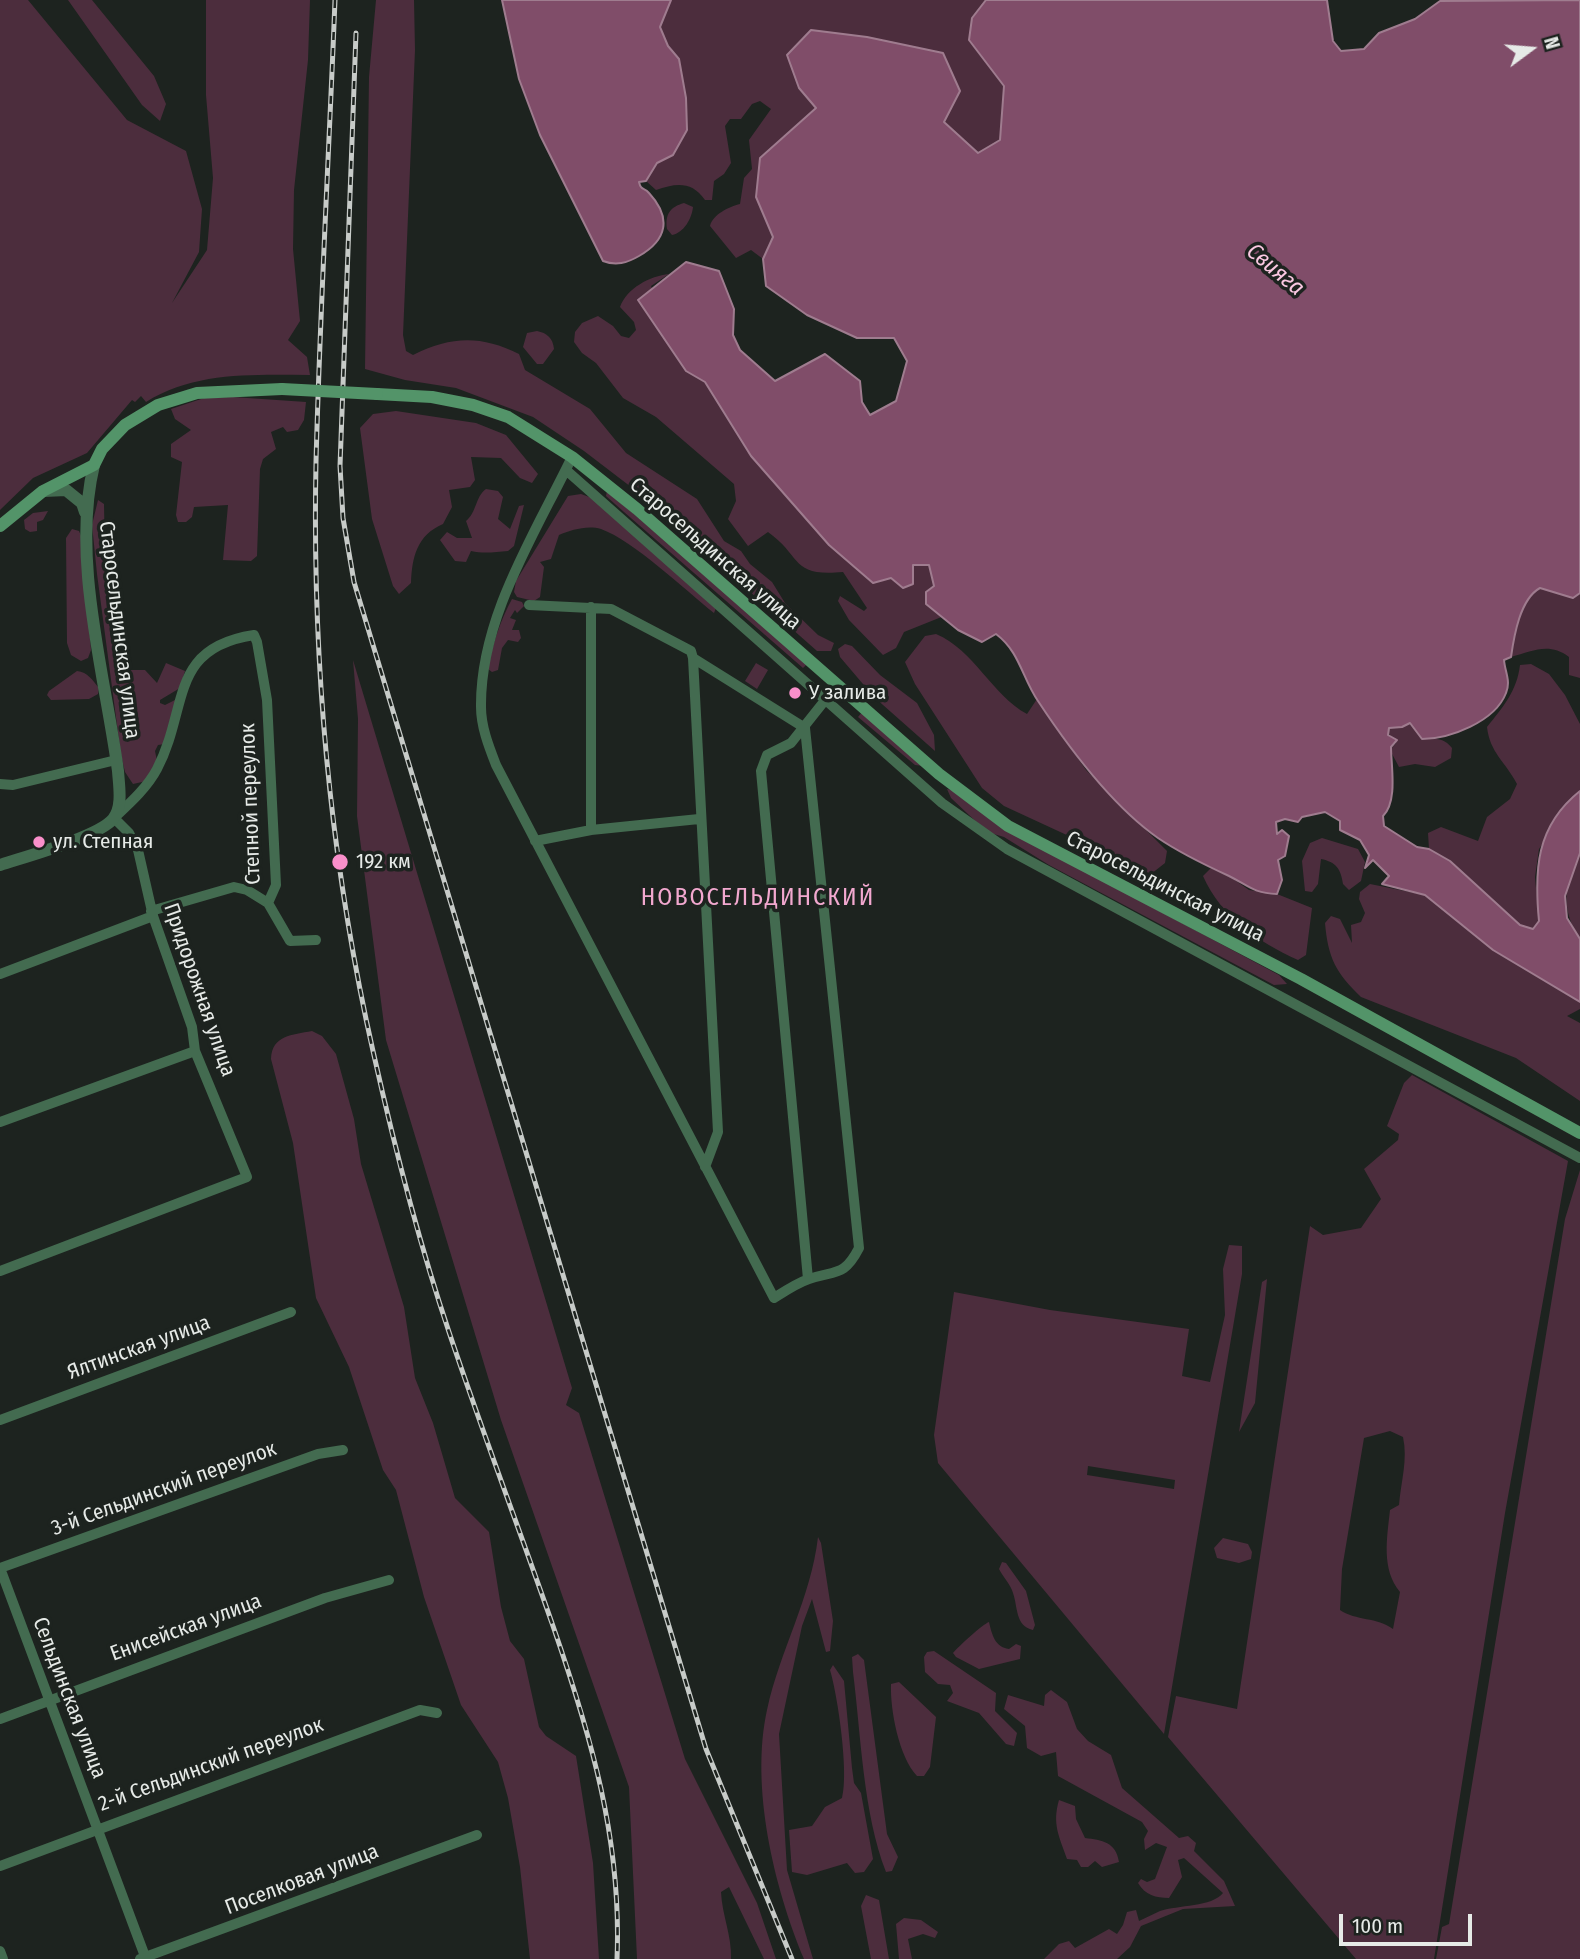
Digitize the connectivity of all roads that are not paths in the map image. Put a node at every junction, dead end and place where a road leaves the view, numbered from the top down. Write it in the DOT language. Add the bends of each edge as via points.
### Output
graph roads {
  1 [pos="572,457"];
  2 [pos="94,464"];
  3 [pos="566,470"];
  4 [pos="43,491"];
  5 [pos="85,516"];
  6 [pos="0,526"];
  7 [pos="529,606"];
  8 [pos="591,607"];
  9 [pos="693,659"];
  10 [pos="827,699"];
  11 [pos="805,727"];
  12 [pos="116,760"];
  13 [pos="939,774"];
  14 [pos="0,784"];
  15 [pos="926,789"];
  16 [pos="114,818"];
  17 [pos="699,819"];
  18 [pos="591,830"];
  19 [pos="535,841"];
  20 [pos="0,865"];
  21 [pos="268,903"];
  22 [pos="152,914"];
  23 [pos="316,940"];
  24 [pos="0,974"];
  25 [pos="195,1051"];
  26 [pos="0,1122"];
  27 [pos="1580,1133"];
  28 [pos="1580,1158"];
  29 [pos="705,1167"];
  30 [pos="0,1271"];
  31 [pos="808,1279"];
  32 [pos="290,1312"];
  33 [pos="0,1420"];
  34 [pos="342,1450"];
  35 [pos="0,1568"];
  36 [pos="388,1580"];
  37 [pos="50,1702"];
  38 [pos="436,1713"];
  39 [pos="0,1719"];
  40 [pos="97,1827"];
  41 [pos="477,1835"];
  42 [pos="0,1866"];
  43 [pos="0,1951"];
  44 [pos="144,1958"];
  45 [pos="3,1959"];
  1 -- 2 [label="main road, Старосельдинская улица, bridge" via="508,417 473,405 432,397 282,389 197,393 158,405 125,425"];
  1 -- 3 [label="street"];
  1 -- 13 [label="main road, Старосельдинская улица"];
  2 -- 4 [label="main road"];
  2 -- 5 [label="street, Старосельдинская улица"];
  3 -- 10 [label="street"];
  3 -- 19 [label="street" via="492,629 481,708 496,765"];
  4 -- 5 [label="street" via="65,490 82,503"];
  4 -- 6 [label="main road"];
  5 -- 12 [label="street, Старосельдинская улица" via="95,624"];
  7 -- 8 [label="street"];
  8 -- 9 [label="street" via="611,609 691,652"];
  8 -- 18 [label="street"];
  9 -- 11 [label="street"];
  9 -- 17 [label="street"];
  10 -- 11 [label="street"];
  10 -- 15 [label="street"];
  11 -- 31 [label="street" via="791,743 767,755 761,771"];
  11 -- 31 [label="street" via="859,1248 852,1263 839,1273"];
  12 -- 14 [label="street" via="13,785"];
  12 -- 16 [label="street, Старосельдинская улица" via="119,802"];
  13 -- 15 [label="street"];
  13 -- 27 [label="main road, Старосельдинская улица" via="1038,843 1301,979"];
  15 -- 28 [label="street" via="1007,849"];
  16 -- 20 [label="street" via="90,834"];
  16 -- 21 [label="street, Степной переулок" via="157,770 188,679 204,652 254,635 269,737 276,885"];
  16 -- 22 [label="street, Придорожная улица" via="138,850"];
  17 -- 18 [label="street"];
  17 -- 29 [label="street" via="718,1132"];
  18 -- 19 [label="street"];
  19 -- 29 [label="street"];
  21 -- 22 [label="street" via="234,887"];
  21 -- 23 [label="street, Степной переулок" via="290,941"];
  22 -- 24 [label="street"];
  22 -- 25 [label="street, Придорожная улица" via="192,1027"];
  25 -- 26 [label="street"];
  25 -- 30 [label="street, Придорожная улица" via="247,1177"];
  29 -- 31 [label="street" via="774,1298"];
  32 -- 33 [label="street, Ялтинская улица"];
  34 -- 35 [label="street, 3-й Сельдинский переулок" via="318,1454"];
  35 -- 37 [label="street, Сельдинская улица"];
  36 -- 37 [label="street, Енисейская улица" via="325,1598"];
  37 -- 39 [label="street, Енисейская улица"];
  37 -- 40 [label="street, Сельдинская улица"];
  38 -- 40 [label="street, 2-й Сельдинский переулок" via="419,1710"];
  40 -- 42 [label="street, 2-й Сельдинский переулок"];
  40 -- 44 [label="street, Сельдинская улица"];
  41 -- 44 [label="street, Поселковая улица"];
  43 -- 45 [label="street"];
}
